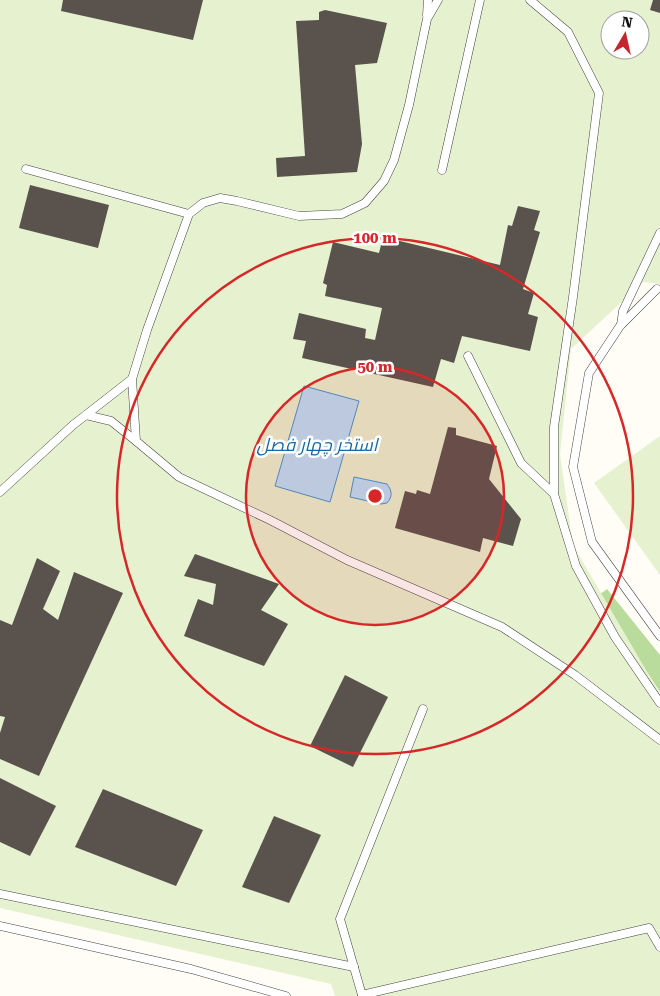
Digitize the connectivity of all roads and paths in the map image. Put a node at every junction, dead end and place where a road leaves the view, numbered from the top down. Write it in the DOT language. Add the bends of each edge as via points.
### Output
graph roads {
  1 [pos="428,0"];
  2 [pos="438,0"];
  3 [pos="480,0"];
  4 [pos="530,0"];
  5 [pos="427,20"];
  6 [pos="26,169"];
  7 [pos="442,170"];
  8 [pos="189,214"];
  9 [pos="660,234"];
  10 [pos="659,289"];
  11 [pos="620,326"];
  12 [pos="468,356"];
  13 [pos="132,379"];
  14 [pos="86,415"];
  15 [pos="136,441"];
  16 [pos="0,492"];
  17 [pos="554,494"];
  18 [pos="660,636"];
  19 [pos="660,703"];
  20 [pos="423,709"];
  21 [pos="660,740"];
  22 [pos="0,894"];
  23 [pos="0,926"];
  24 [pos="660,947"];
  25 [pos="354,967"];
  26 [pos="362,995"];
  27 [pos="286,996"];
  1 -- 5 [label="lane"];
  2 -- 5 [label="lane"];
  3 -- 7 [label="lane"];
  4 -- 17 [label="lane" via="568,32 600,93 554,427"];
  5 -- 8 [label="lane" via="394,160 384,181 364,202 342,214 299,216 220,198 203,202"];
  6 -- 8 [label="lane"];
  8 -- 13 [label="lane"];
  9 -- 11 [label="lane" via="623,311"];
  10 -- 11 [label="lane"];
  11 -- 18 [label="lane" via="589,373 573,467 592,542"];
  12 -- 17 [label="lane" via="521,463"];
  13 -- 14 [label="lane"];
  13 -- 15 [label="lane"];
  14 -- 15 [label="lane" via="112,422"];
  14 -- 16 [label="lane"];
  15 -- 21 [label="lane" via="180,477 347,560 502,627 575,675"];
  17 -- 19 [label="lane" via="576,566 615,637"];
  20 -- 25 [label="lane" via="340,919"];
  22 -- 25 [label="lane"];
  23 -- 27 [label="lane" via="191,969"];
  24 -- 26 [label="lane" via="649,928"];
  25 -- 26 [label="lane"];
}
